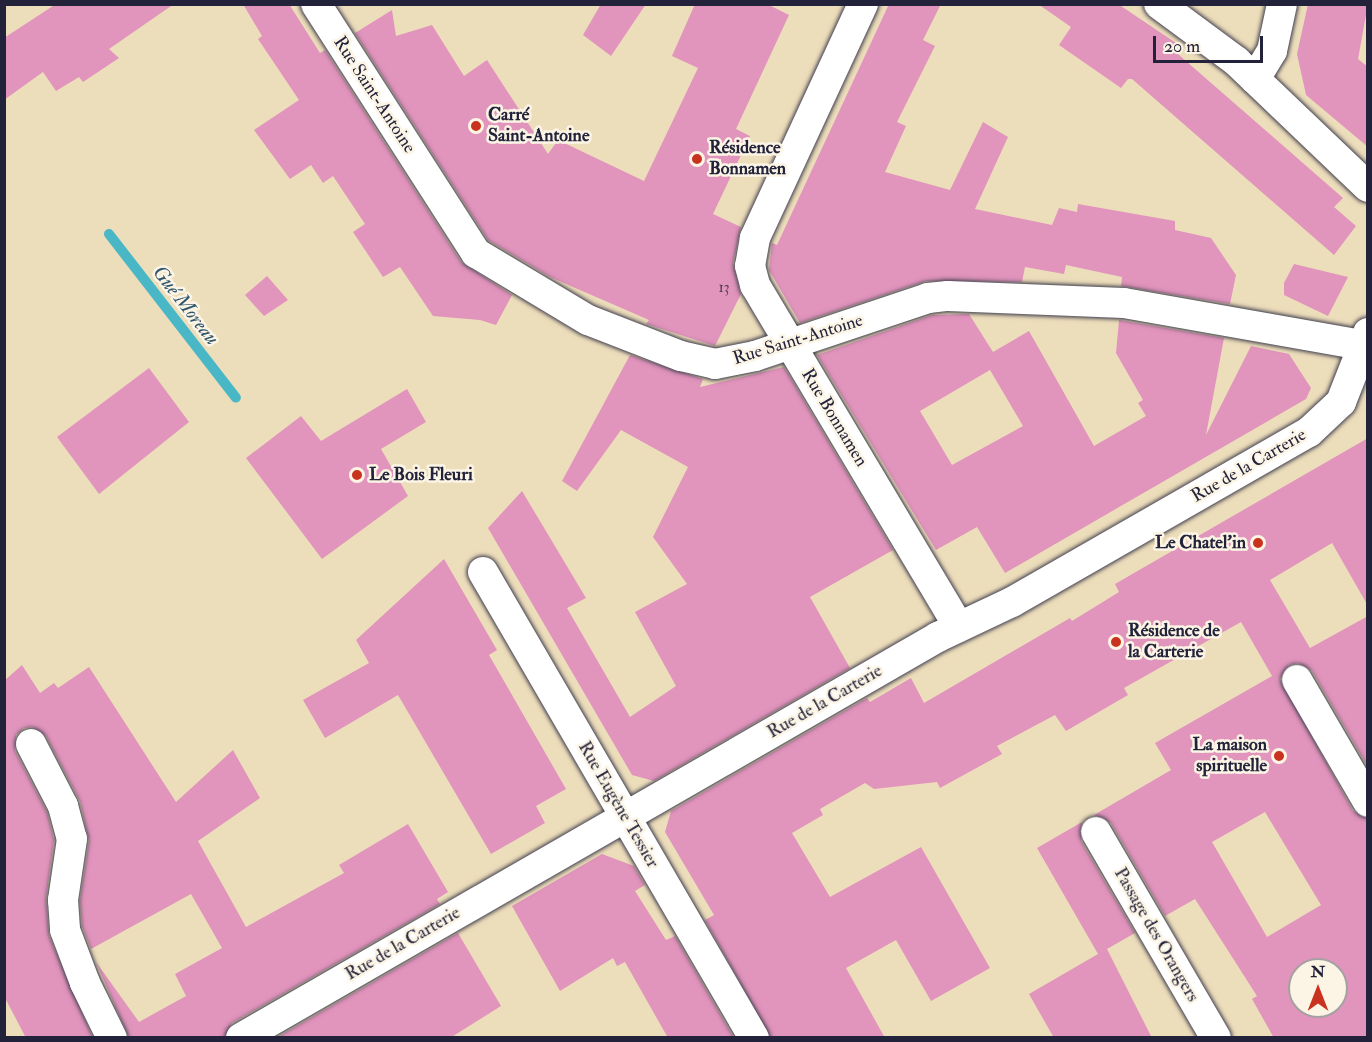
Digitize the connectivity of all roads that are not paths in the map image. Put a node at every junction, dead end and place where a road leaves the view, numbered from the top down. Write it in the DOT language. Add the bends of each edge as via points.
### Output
graph roads {
  1 [pos="316,4"];
  2 [pos="863,4"];
  3 [pos="1159,4"];
  4 [pos="1282,4"];
  5 [pos="1255,79"];
  6 [pos="1368,187"];
  7 [pos="1365,339"];
  8 [pos="791,345"];
  9 [pos="483,572"];
  10 [pos="959,627"];
  11 [pos="1297,680"];
  12 [pos="31,744"];
  13 [pos="1368,802"];
  14 [pos="625,817"];
  15 [pos="1096,832"];
  16 [pos="112,1038"];
  17 [pos="241,1038"];
  18 [pos="753,1038"];
  19 [pos="1216,1038"];
  1 -- 8 [label="street, Rue Saint-Antoine" via="476,253 588,320 681,356 715,364"];
  2 -- 8 [label="street, Rue Bonnamen" via="751,251 754,282"];
  3 -- 5 [label="street"];
  4 -- 5 [label="street" via="1272,51"];
  5 -- 6 [label="street"];
  7 -- 8 [label="street, Rue Saint-Antoine" via="1124,303 948,296 928,298"];
  7 -- 10 [label="street, Rue de la Carterie" via="1341,402 1310,432 1012,602"];
  8 -- 10 [label="street, Rue Bonnamen"];
  9 -- 14 [label="street, Rue Eugène Tessier"];
  10 -- 14 [label="street, Rue de la Carterie"];
  11 -- 13 [label="street"];
  12 -- 16 [label="street" via="63,806 72,839 63,900 65,930"];
  14 -- 17 [label="street, Rue de la Carterie"];
  14 -- 18 [label="street, Rue Eugène Tessier"];
  15 -- 19 [label="street, Passage des Orangers"];
}
